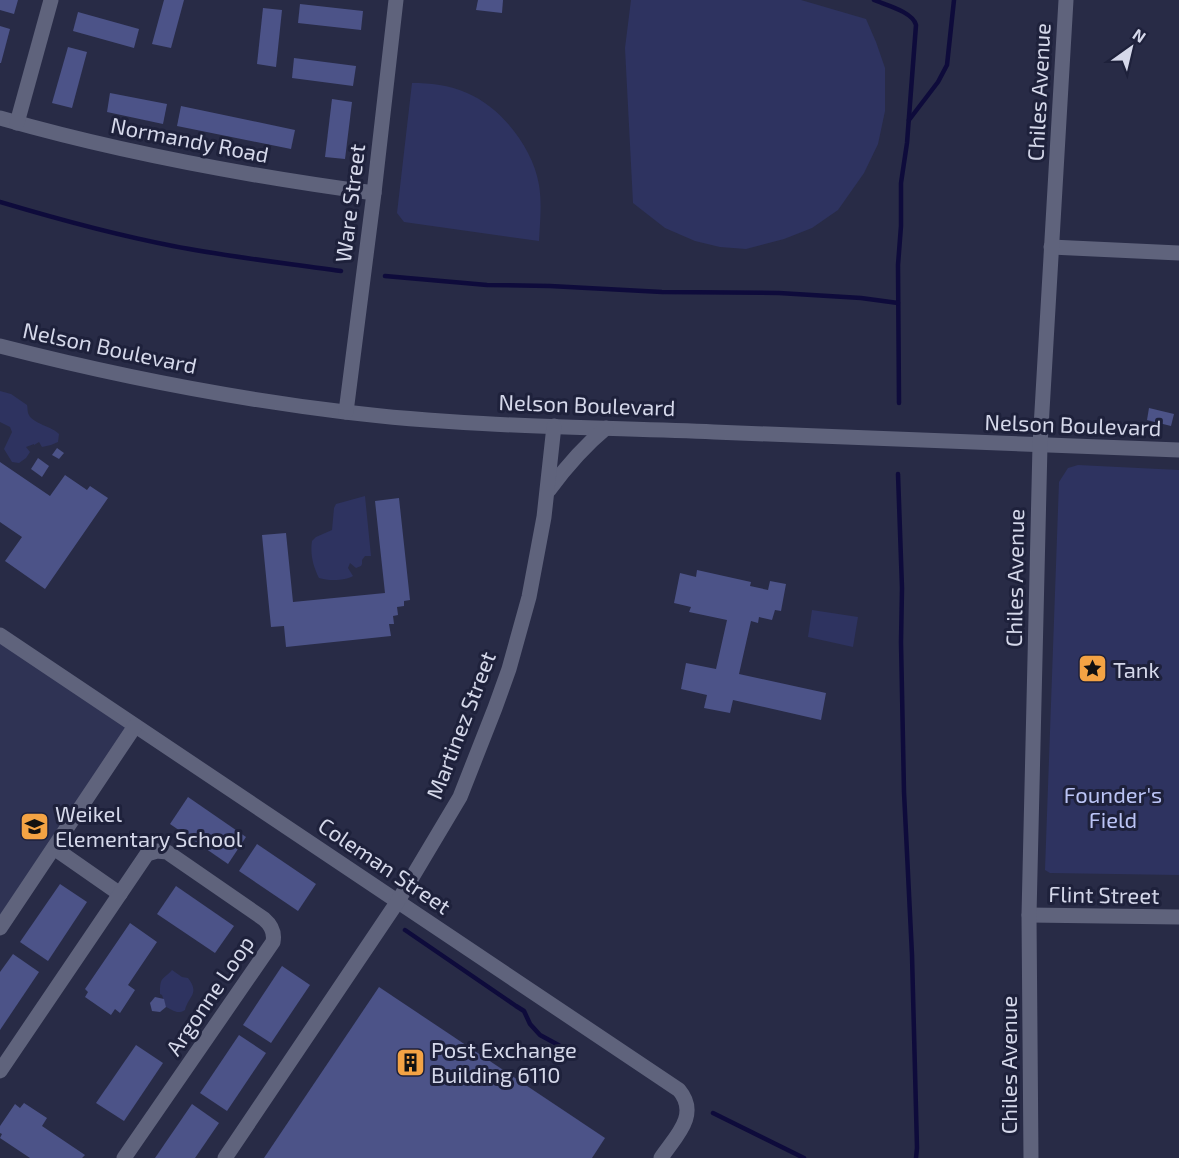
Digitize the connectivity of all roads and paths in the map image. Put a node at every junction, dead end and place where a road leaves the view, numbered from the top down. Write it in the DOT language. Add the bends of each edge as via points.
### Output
graph roads {
  1 [pos="51,0"];
  2 [pos="396,0"];
  3 [pos="1066,0"];
  4 [pos="0,118"];
  5 [pos="17,123"];
  6 [pos="374,193"];
  7 [pos="1051,247"];
  8 [pos="1179,253"];
  9 [pos="0,345"];
  10 [pos="346,412"];
  11 [pos="554,426"];
  12 [pos="606,428"];
  13 [pos="1040,445"];
  14 [pos="1179,450"];
  15 [pos="548,493"];
  16 [pos="0,635"];
  17 [pos="135,726"];
  18 [pos="54,848"];
  19 [pos="120,894"];
  20 [pos="398,901"];
  21 [pos="1029,915"];
  22 [pos="1179,917"];
  23 [pos="0,928"];
  24 [pos="0,1071"];
  25 [pos="124,1158"];
  26 [pos="225,1158"];
  27 [pos="660,1158"];
  28 [pos="1031,1158"];
  1 -- 5 [label="street"];
  2 -- 6 [label="street, Ware Street"];
  3 -- 7 [label="street, Chiles Avenue"];
  4 -- 5 [label="street, Normandy Road"];
  5 -- 6 [label="street, Normandy Road" via="229,171"];
  6 -- 10 [label="street, Ware Street"];
  7 -- 8 [label="street"];
  7 -- 13 [label="street, Chiles Avenue"];
  9 -- 10 [label="street, Nelson Boulevard" via="153,381"];
  10 -- 11 [label="street, Nelson Boulevard"];
  11 -- 12 [label="street, Nelson Boulevard"];
  11 -- 15 [label="street, Martinez Street"];
  12 -- 13 [label="street, Nelson Boulevard"];
  12 -- 15 [label="street" via="581,450"];
  13 -- 14 [label="street, Nelson Boulevard"];
  13 -- 21 [label="street, Chiles Avenue"];
  15 -- 20 [label="street, Martinez Street" via="529,597 495,708 460,797"];
  16 -- 17 [label="street, Coleman Street"];
  17 -- 18 [label="street"];
  17 -- 20 [label="street, Coleman Street"];
  18 -- 19 [label="street"];
  18 -- 23 [label="street"];
  19 -- 24 [label="street, Argonne Loop"];
  19 -- 25 [label="street, Argonne Loop" via="147,855 167,852 264,919 274,937"];
  20 -- 26 [label="street, Martinez Street"];
  20 -- 27 [label="street, Coleman Street" via="679,1090 686,1099 686,1121"];
  21 -- 22 [label="street, Flint Street"];
  21 -- 28 [label="street, Chiles Avenue"];
}
